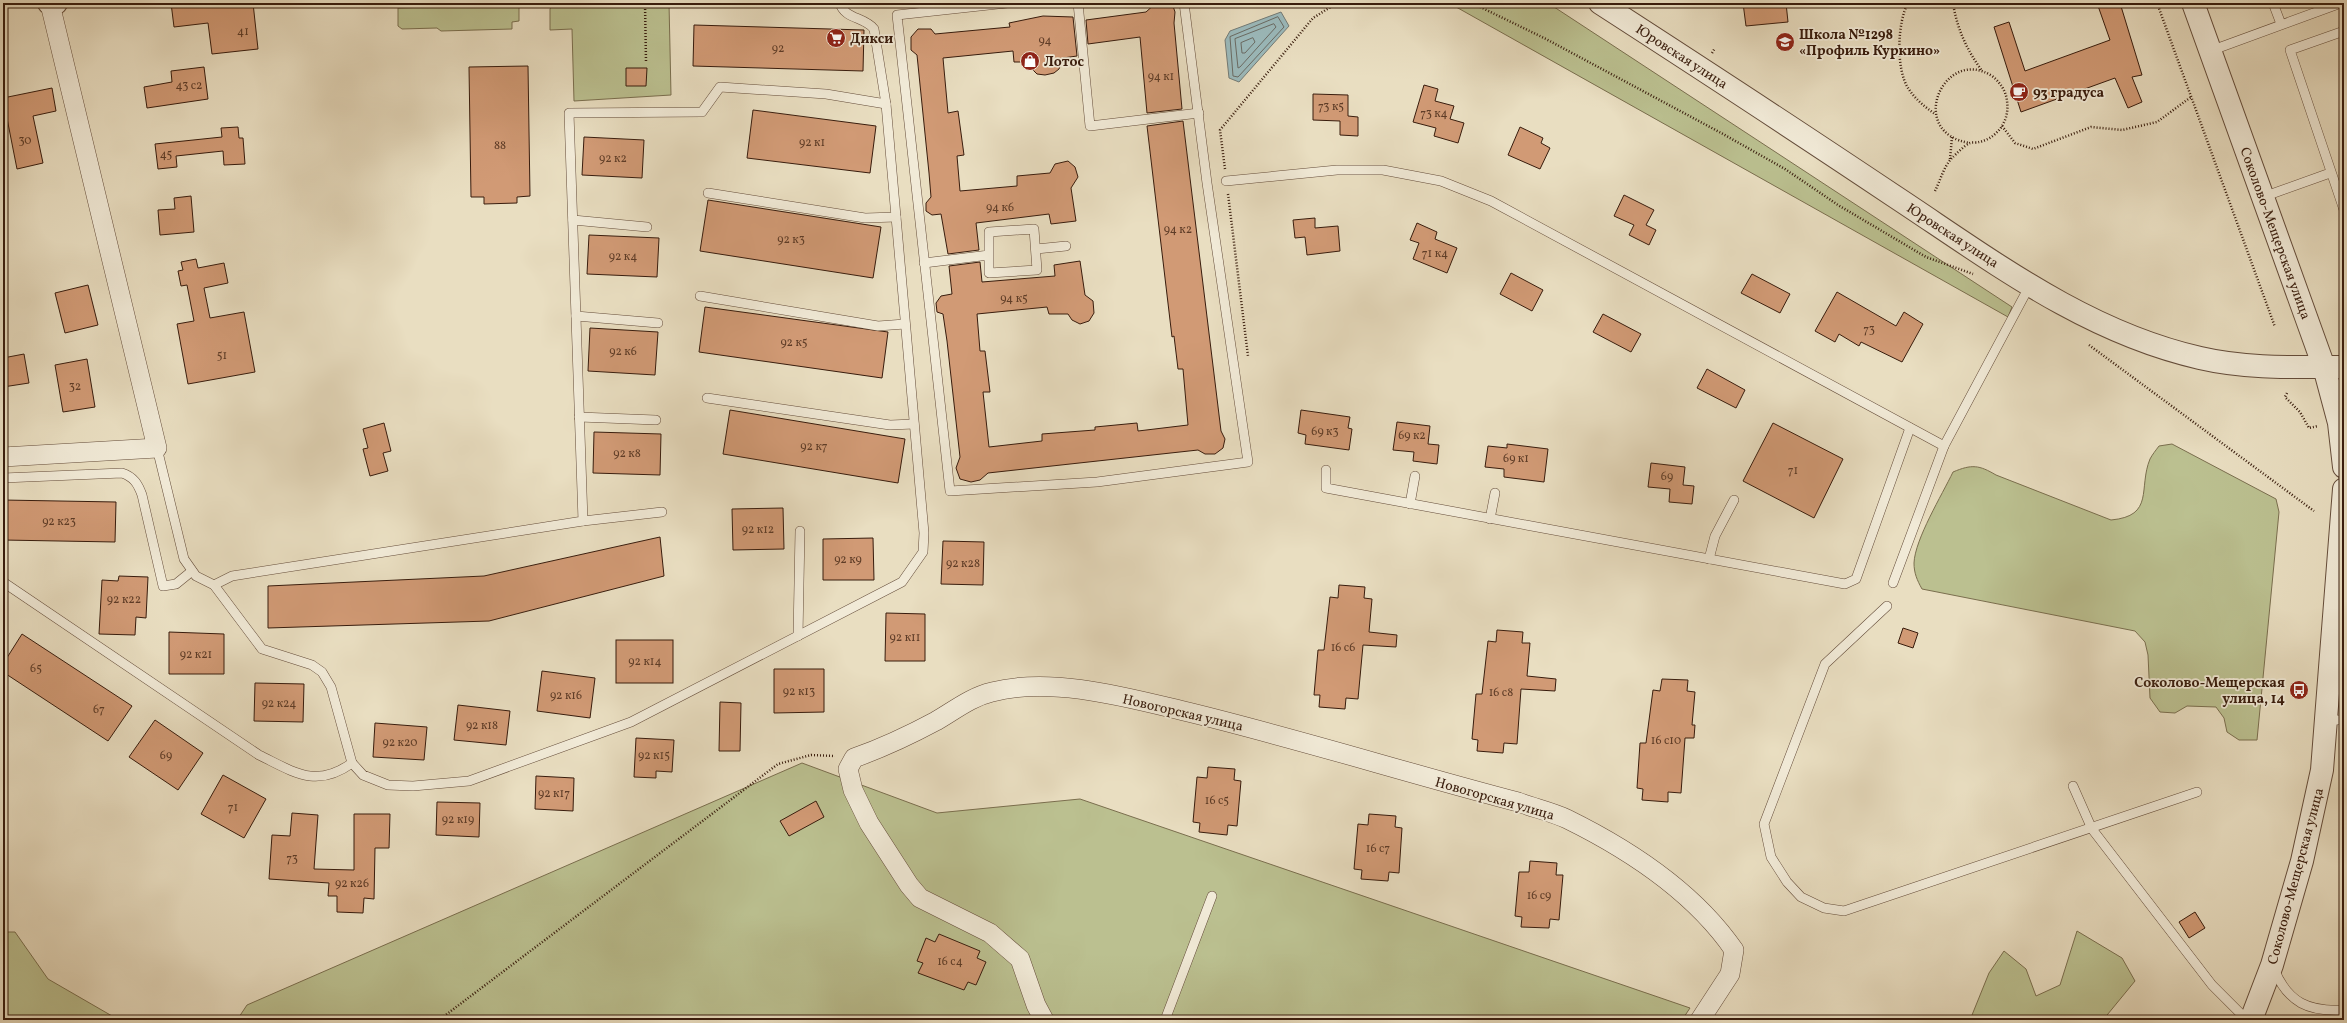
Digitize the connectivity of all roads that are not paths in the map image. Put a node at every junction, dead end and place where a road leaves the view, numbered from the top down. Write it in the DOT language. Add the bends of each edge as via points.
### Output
graph roads {
  1 [pos="51,3"];
  2 [pos="840,3"];
  3 [pos="1007,3"];
  4 [pos="1078,3"];
  5 [pos="1184,3"];
  6 [pos="1600,3"];
  7 [pos="2193,3"];
  8 [pos="2273,3"];
  9 [pos="2341,3"];
  10 [pos="2281,24"];
  11 [pos="2344,31"];
  12 [pos="2210,51"];
  13 [pos="886,104"];
  14 [pos="1199,113"];
  15 [pos="2330,173"];
  16 [pos="1226,181"];
  17 [pos="708,193"];
  18 [pos="2264,197"];
  19 [pos="2344,210"];
  20 [pos="896,217"];
  21 [pos="573,220"];
  22 [pos="647,228"];
  23 [pos="1066,246"];
  24 [pos="1036,249"];
  25 [pos="989,255"];
  26 [pos="924,263"];
  27 [pos="2030,285"];
  28 [pos="700,296"];
  29 [pos="576,316"];
  30 [pos="658,323"];
  31 [pos="905,324"];
  32 [pos="2334,367"];
  33 [pos="707,398"];
  34 [pos="579,417"];
  35 [pos="656,420"];
  36 [pos="914,424"];
  37 [pos="1910,428"];
  38 [pos="1944,446"];
  39 [pos="157,448"];
  40 [pos="3,457"];
  41 [pos="2344,467"];
  42 [pos="1326,470"];
  43 [pos="1415,476"];
  44 [pos="3,478"];
  45 [pos="2344,489"];
  46 [pos="1495,493"];
  47 [pos="1734,500"];
  48 [pos="1410,504"];
  49 [pos="662,512"];
  50 [pos="1490,518"];
  51 [pos="583,521"];
  52 [pos="800,531"];
  53 [pos="1709,559"];
  54 [pos="192,571"];
  55 [pos="3,582"];
  56 [pos="1893,583"];
  57 [pos="214,585"];
  58 [pos="1886,606"];
  59 [pos="798,636"];
  60 [pos="2335,720"];
  61 [pos="352,764"];
  62 [pos="2073,786"];
  63 [pos="2198,792"];
  64 [pos="2092,829"];
  65 [pos="1212,896"];
  66 [pos="2272,965"];
  67 [pos="2344,1010"];
  68 [pos="1044,1020"];
  69 [pos="1165,1020"];
  70 [pos="1700,1020"];
  71 [pos="2247,1020"];
  72 [pos="2251,1020"];
  1 -- 39 [label="street"];
  2 -- 13 [label="lane" via="847,14 866,21 874,29"];
  3 -- 26 [label="lane" via="897,15"];
  4 -- 14 [label="lane" via="1090,126"];
  5 -- 14 [label="lane"];
  6 -- 27 [label="street, Юровская улица"];
  7 -- 12 [label="street, Соколово-Мещерская улица"];
  8 -- 10 [label="lane"];
  9 -- 10 [label="lane"];
  10 -- 12 [label="lane"];
  11 -- 15 [label="lane" via="2290,50"];
  12 -- 18 [label="street, Соколово-Мещерская улица"];
  13 -- 20 [label="lane"];
  13 -- 21 [label="lane" via="826,94 720,87 702,112 569,113"];
  14 -- 26 [label="lane" via="1248,462 1097,482 950,491"];
  15 -- 18 [label="lane"];
  15 -- 19 [label="lane"];
  16 -- 37 [label="lane" via="1337,170 1382,170 1441,181 1491,201"];
  17 -- 20 [label="lane" via="865,218"];
  18 -- 32 [label="street, Соколово-Мещерская улица"];
  20 -- 31 [label="lane"];
  21 -- 22 [label="lane"];
  21 -- 29 [label="lane"];
  23 -- 24 [label="lane"];
  24 -- 25 [label="lane" via="1037,270 989,273"];
  24 -- 25 [label="lane" via="1034,229 989,232"];
  25 -- 26 [label="lane"];
  27 -- 32 [label="street, Юровская улица" via="2058,303 2101,324 2142,341 2201,358 2246,365"];
  27 -- 38 [label="lane"];
  28 -- 31 [label="lane" via="878,326"];
  29 -- 30 [label="lane"];
  29 -- 34 [label="lane"];
  31 -- 36 [label="lane"];
  32 -- 41 [label="street, Соколово-Мещерская улица"];
  33 -- 36 [label="lane" via="890,425"];
  34 -- 35 [label="lane"];
  34 -- 51 [label="lane"];
  36 -- 59 [label="lane" via="924,533 923,552 902,582"];
  37 -- 38 [label="lane"];
  37 -- 53 [label="lane" via="1856,579 1845,584"];
  38 -- 56 [label="lane"];
  39 -- 40 [label="street"];
  39 -- 54 [label="lane" via="184,559"];
  42 -- 48 [label="lane" via="1326,488"];
  43 -- 48 [label="lane"];
  44 -- 54 [label="lane" via="122,472 131,476 138,484 142,495 163,586 176,584"];
  45 -- 60 [label="street, Соколово-Мещерская улица"];
  46 -- 50 [label="lane"];
  47 -- 53 [label="lane" via="1715,536"];
  48 -- 50 [label="lane"];
  49 -- 51 [label="lane"];
  50 -- 53 [label="lane"];
  51 -- 57 [label="lane" via="232,576"];
  52 -- 59 [label="lane"];
  54 -- 57 [label="lane"];
  55 -- 61 [label="lane" via="259,755 305,776 324,777"];
  57 -- 61 [label="lane" via="262,649 312,665 322,672 331,687"];
  58 -- 64 [label="lane" via="1825,664 1764,824 1771,857 1787,882 1801,897 1824,908 1844,911"];
  59 -- 61 [label="lane" via="631,722 469,781 412,786 388,785 363,775"];
  60 -- 66 [label="street, Соколово-Мещерская улица" via="2314,812"];
  62 -- 64 [label="lane"];
  63 -- 64 [label="lane"];
  64 -- 71 [label="lane" via="2212,985"];
  65 -- 69 [label="lane"];
  66 -- 67 [label="lane" via="2281,984 2299,1002 2326,1011"];
  66 -- 72 [label="street, Соколово-Мещерская улица"];
  68 -- 70 [label="street, Новогорская улица" via="1020,959 990,933 920,898 909,885 869,823 853,790 848,769 854,758 902,738 962,704 992,692 1025,687 1061,687 1131,698 1223,720 1518,802 1566,819 1619,848 1669,881 1721,930 1734,950 1730,974"];
}
